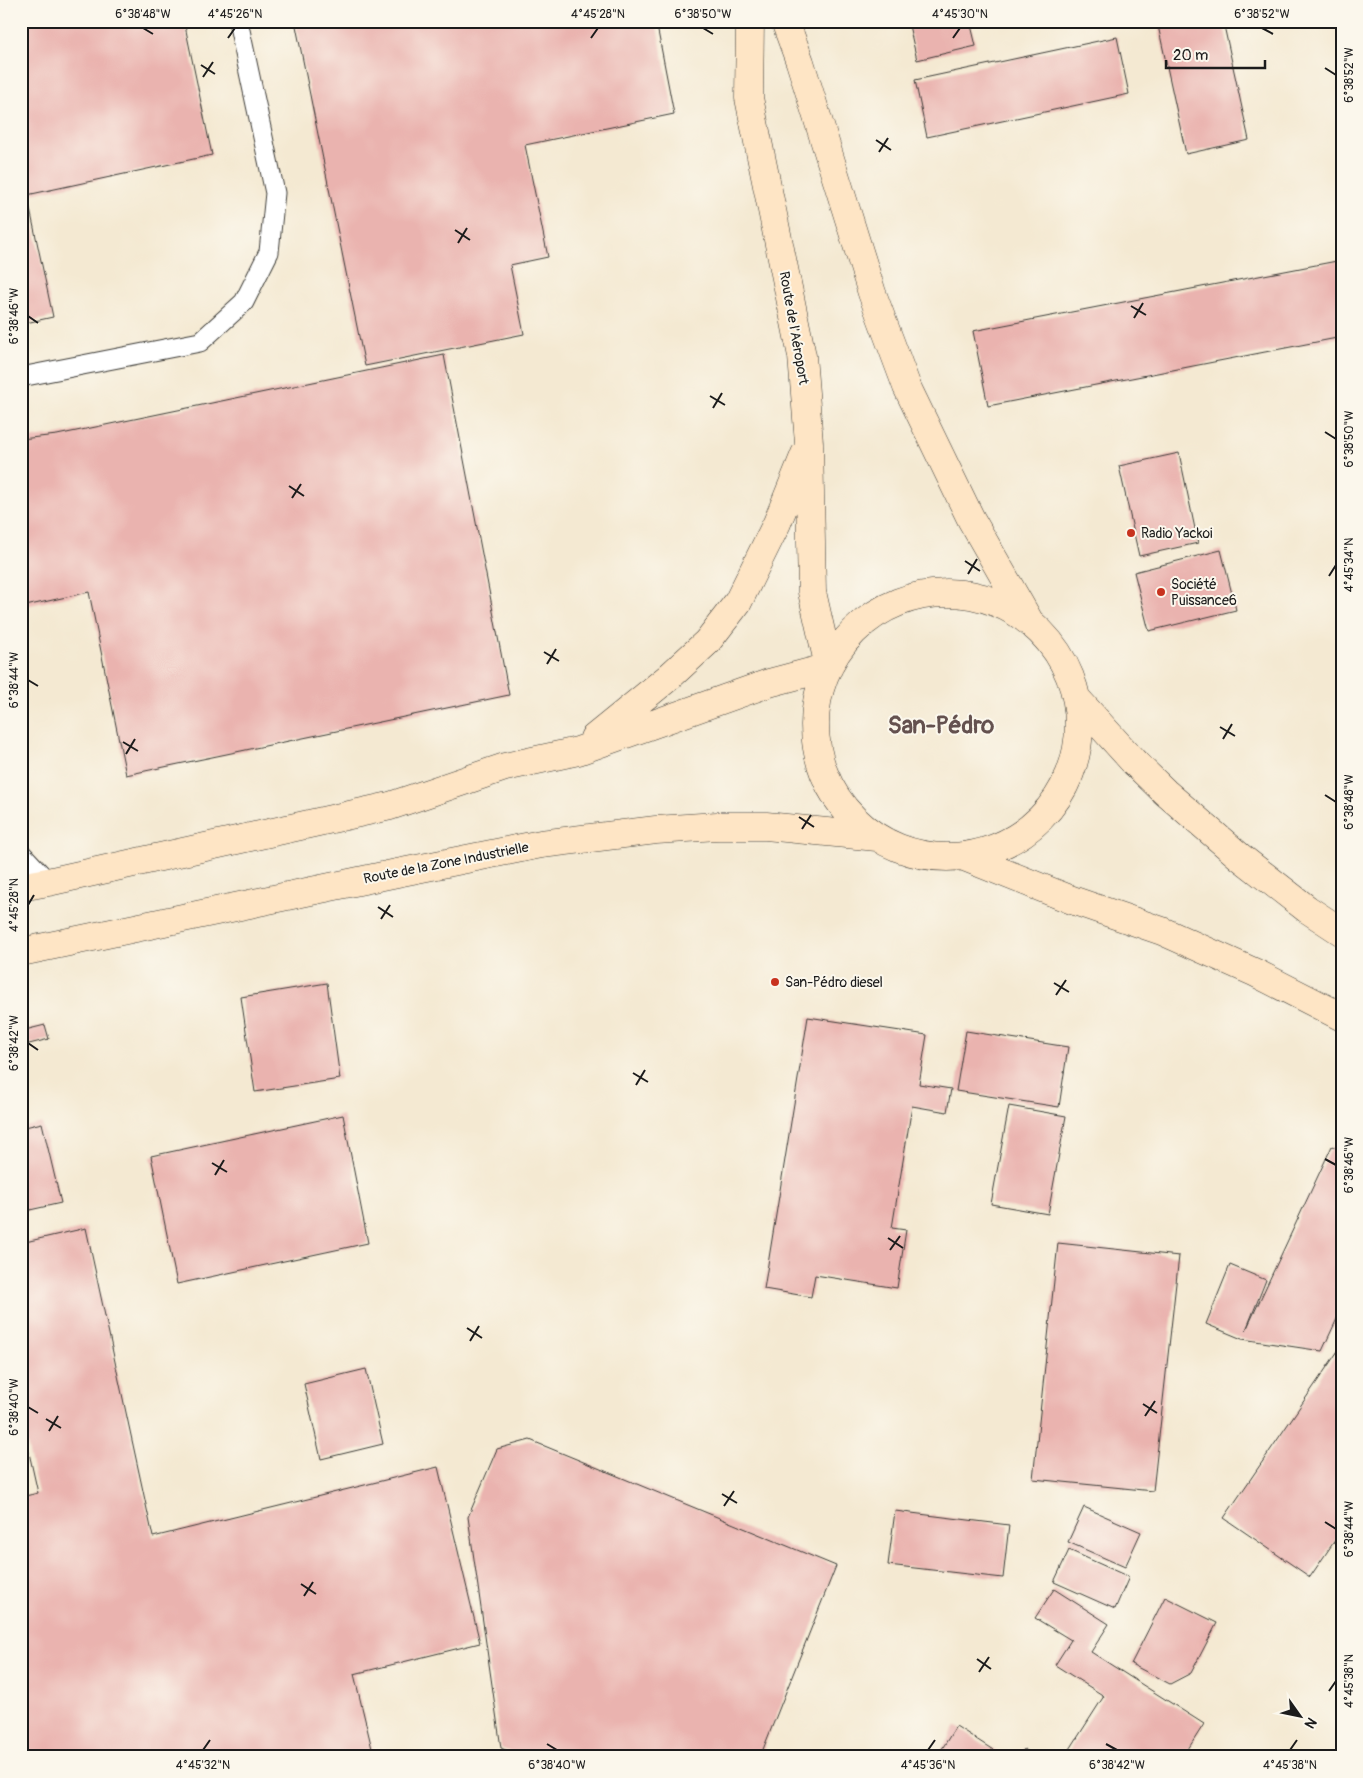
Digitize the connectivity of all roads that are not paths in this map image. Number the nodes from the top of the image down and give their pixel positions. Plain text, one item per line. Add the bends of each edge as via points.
1 (238, 21) edge
2 (750, 21) edge
3 (785, 21) edge
4 (21, 377) edge
5 (809, 443) junction
6 (1028, 620) junction
7 (829, 667) junction
8 (1077, 699) junction
9 (578, 751) junction
10 (877, 837) junction
11 (21, 853) edge
12 (962, 856) junction
13 (48, 882) junction
14 (21, 887) edge
15 (1342, 932) edge
16 (21, 952) edge
17 (1342, 1017) edge

1 - 4 lane via 275,193 269,252 244,302 200,342
2 - 5 main road, Route de l'Aéroport via 749,98 802,356
3 - 6 main road via 872,292 907,387 971,519
5 - 7 main road, Route de l'Aéroport via 812,592
5 - 9 main road via 777,523 738,602 708,642
6 - 7 main road via 1007,606 982,596 957,592 931,593 882,610 860,625
6 - 8 main road via 1060,655 1071,676
7 - 9 main road via 769,683
7 - 10 main road via 820,690 816,714 820,762 842,805
8 - 12 main road via 1080,724 1077,748 1071,771 1060,793 1028,829 1008,842
8 - 15 main road via 1165,792 1239,856
9 - 13 main road via 506,767 390,806
10 - 12 main road via 918,854
10 - 16 main road, Route de la Zone Industrielle via 766,826 717,826 541,844
11 - 13 lane
12 - 17 main road via 1072,900 1162,931 1256,973
13 - 14 main road

